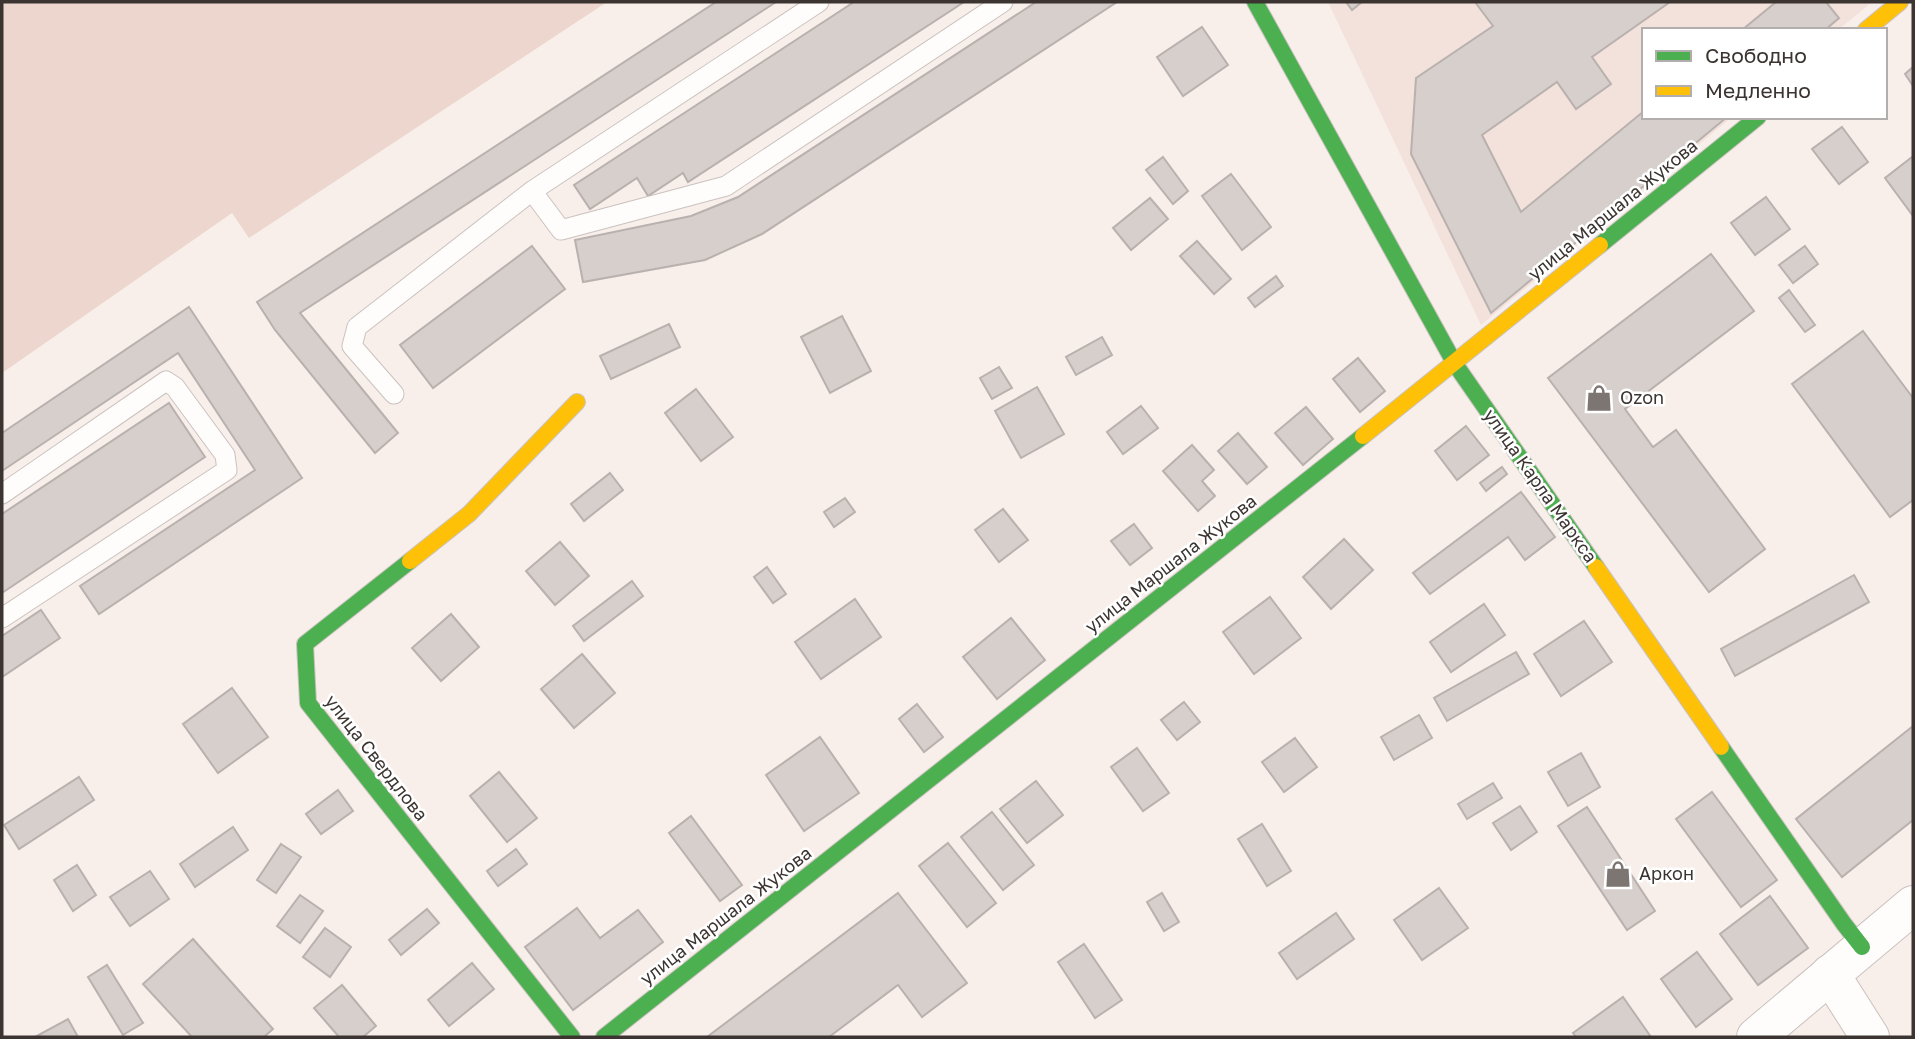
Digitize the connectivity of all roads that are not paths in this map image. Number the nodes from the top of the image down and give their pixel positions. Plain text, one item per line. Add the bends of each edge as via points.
1 (819, 2) edge
2 (1003, 2) edge
3 (1255, 2) edge
4 (1900, 2) edge
5 (1868, 28) edge
6 (1756, 119) edge
7 (532, 191) junction
8 (1455, 364) junction
9 (394, 394) dead end
10 (577, 402) dead end
11 (2, 494) edge
12 (2, 618) edge
13 (1913, 905) edge
14 (1863, 947) junction
15 (1830, 974) junction
16 (572, 1037) edge
17 (604, 1037) edge
18 (1756, 1037) edge
19 (1870, 1037) edge

1 - 7 lane
2 - 7 lane via 726,186 561,230
3 - 8 street, улица Карла Маркса
4 - 5 street
6 - 8 street, улица Маршала Жукова
7 - 9 lane via 357,327 352,346
8 - 14 street, улица Карла Маркса
8 - 17 street, улица Маршала Жукова
10 - 16 street, улица Свердлова via 468,514 305,644 308,703
11 - 12 lane via 166,382 175,387 225,455 227,470
13 - 14 street
14 - 15 street
15 - 18 street
15 - 19 street

